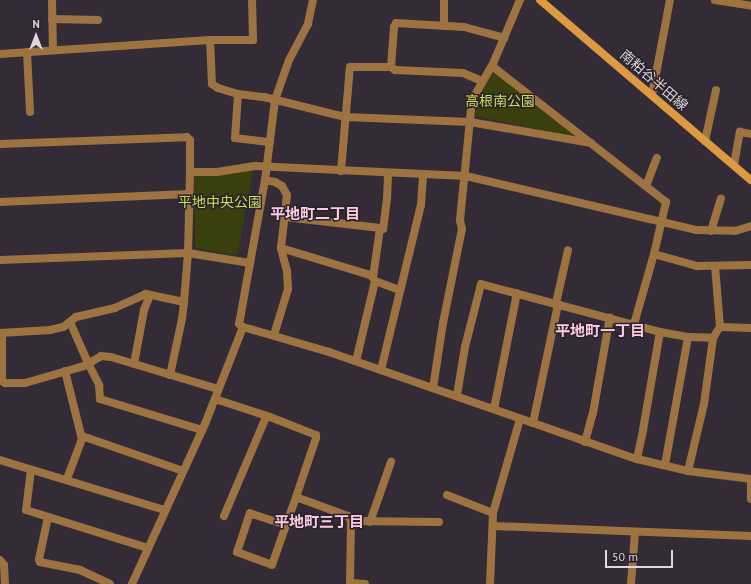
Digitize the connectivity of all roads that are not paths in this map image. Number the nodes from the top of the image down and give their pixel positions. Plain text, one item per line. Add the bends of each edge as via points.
1 (52, 0) edge
2 (252, 0) edge
3 (314, 0) edge
4 (444, 0) edge
5 (520, 0) edge
6 (540, 0) edge
7 (670, 0) edge
8 (716, 0) edge
9 (751, 6) edge
10 (52, 19) junction
11 (98, 20) dead end
12 (444, 26) junction
13 (505, 38) junction
14 (210, 40) junction
15 (53, 50) junction
16 (27, 52) junction
17 (0, 54) edge
18 (492, 66) junction
19 (391, 68) junction
20 (482, 81) junction
21 (716, 90) dead end
22 (238, 94) junction
23 (652, 95) junction
24 (275, 100) junction
25 (30, 112) dead end
26 (345, 117) junction
27 (470, 122) junction
28 (751, 134) edge
29 (705, 141) junction
30 (270, 142) junction
31 (591, 143) junction
32 (0, 144) edge
33 (657, 158) dead end
34 (734, 166) junction
35 (267, 167) junction
36 (341, 171) junction
37 (190, 172) junction
38 (388, 173) junction
39 (423, 174) junction
40 (466, 176) junction
41 (265, 180) junction
42 (751, 180) edge
43 (646, 186) junction
44 (189, 194) junction
45 (721, 199) dead end
46 (0, 202) edge
47 (286, 217) junction
48 (661, 222) junction
49 (751, 226) edge
50 (380, 228) junction
51 (711, 231) junction
52 (281, 248) junction
53 (568, 250) dead end
54 (188, 254) junction
55 (654, 254) junction
56 (0, 260) edge
57 (250, 263) junction
58 (751, 265) edge
59 (715, 266) junction
60 (374, 279) junction
61 (400, 290) junction
62 (517, 293) junction
63 (150, 295) junction
64 (184, 302) junction
65 (557, 304) junction
66 (610, 317) junction
67 (70, 322) junction
68 (634, 324) junction
69 (243, 328) junction
70 (720, 328) junction
71 (751, 328) edge
72 (660, 332) junction
73 (1, 333) edge
74 (274, 335) junction
75 (688, 337) junction
76 (713, 338) junction
77 (356, 361) junction
78 (88, 364) junction
79 (134, 364) junction
80 (381, 370) junction
81 (65, 371) junction
82 (170, 375) junction
83 (433, 388) junction
84 (218, 390) junction
85 (458, 395) junction
86 (214, 399) junction
87 (494, 409) junction
88 (266, 417) junction
89 (520, 419) junction
90 (533, 424) junction
91 (202, 430) junction
92 (82, 436) junction
93 (585, 442) junction
94 (637, 459) junction
95 (0, 460) edge
96 (390, 462) dead end
97 (665, 465) junction
98 (31, 470) junction
99 (183, 471) junction
100 (688, 471) junction
101 (67, 479) junction
102 (751, 479) edge
103 (447, 495) dead end
104 (296, 497) junction
105 (751, 498) edge
106 (165, 510) junction
107 (493, 512) junction
108 (224, 516) dead end
109 (48, 517) junction
110 (351, 521) junction
111 (370, 522) junction
112 (439, 522) dead end
113 (286, 525) junction
114 (493, 526) junction
115 (635, 532) junction
116 (751, 536) edge
117 (148, 548) junction
118 (0, 560) edge
119 (5, 584) edge
120 (110, 584) edge
121 (132, 584) edge
122 (350, 584) edge
123 (365, 584) edge
124 (490, 584) edge
125 (631, 584) edge

1 - 10 street
2 - 14 street via 253,40
3 - 24 street via 308,24 289,60
4 - 12 street
5 - 13 street
6 - 23 main road, 南粕谷半田線
7 - 23 street
8 - 9 street
10 - 11 street
10 - 15 street
12 - 13 street via 464,27
12 - 19 street via 396,23
13 - 18 street
14 - 15 street
14 - 22 street via 212,84
15 - 16 street
16 - 17 street
16 - 25 street
18 - 20 street
18 - 31 street
19 - 20 street via 463,73
19 - 26 street via 350,68
20 - 27 street via 472,100
21 - 29 street
22 - 24 street
22 - 30 street via 235,138
23 - 29 main road, 南粕谷半田線
24 - 26 street
24 - 30 street
26 - 27 street
26 - 36 street
27 - 31 street
27 - 40 street
28 - 34 street via 740,132
29 - 34 main road, 南粕谷半田線
30 - 35 street
31 - 43 street
32 - 37 street via 188,137
33 - 43 street
34 - 42 main road, 南粕谷半田線
35 - 36 street
35 - 37 street
35 - 41 street
36 - 38 street
37 - 44 street
38 - 39 street
38 - 50 street via 388,198 383,229
39 - 40 street
39 - 61 street via 421,205
40 - 48 street
40 - 83 street via 460,220 462,229
41 - 47 street via 282,186 287,199
41 - 57 street
43 - 48 street via 666,202
44 - 46 street
44 - 54 street
45 - 51 street
47 - 50 street
47 - 52 street
48 - 51 street
48 - 55 street
49 - 51 street via 735,231
50 - 60 street
52 - 60 street
52 - 74 street via 287,271 288,289
53 - 65 street
54 - 56 street
54 - 57 street
54 - 64 street
55 - 59 street via 697,266
55 - 68 street
57 - 69 street via 239,324
58 - 59 street
59 - 70 street
60 - 61 street
60 - 77 street
61 - 80 street
62 - 65 street
62 - 85 street via 481,284 465,347
62 - 87 street
63 - 64 street
63 - 67 street via 146,294 115,308 76,317
63 - 79 street via 144,310
64 - 82 street
65 - 66 street
65 - 90 street
66 - 68 street
66 - 93 street
67 - 73 street via 63,328
67 - 78 street
68 - 72 street
69 - 74 street
69 - 84 street
70 - 71 street
70 - 76 street
72 - 75 street
72 - 94 street
73 - 81 street via 2,381 5,383 24,383
74 - 77 street
75 - 76 street
75 - 97 street
76 - 100 street via 704,404
77 - 80 street
78 - 79 street via 102,356
78 - 81 street
78 - 91 street via 99,385 100,399
79 - 82 street
80 - 83 street
81 - 92 street
82 - 84 street
83 - 85 street
84 - 86 street
85 - 87 street
86 - 88 street
86 - 91 street
87 - 89 street
88 - 104 street via 316,435
88 - 108 street
89 - 90 street
89 - 107 street
90 - 93 street
91 - 99 street
92 - 99 street
92 - 101 street via 82,443
93 - 94 street
94 - 97 street
95 - 98 street
96 - 111 street
97 - 100 street
98 - 101 street
98 - 109 street via 26,510
99 - 106 street
100 - 102 street
101 - 106 street
102 - 105 street
103 - 107 street
104 - 110 street via 348,516
104 - 113 street
106 - 117 street
107 - 114 street
109 - 117 street
109 - 120 street via 40,562 80,570
110 - 111 street
110 - 122 street
111 - 112 street
113 - 113 street via 272,565 237,552 250,513
114 - 115 street
114 - 124 street
115 - 116 street
115 - 125 street
117 - 121 street
118 - 119 street via 4,565
122 - 123 street

